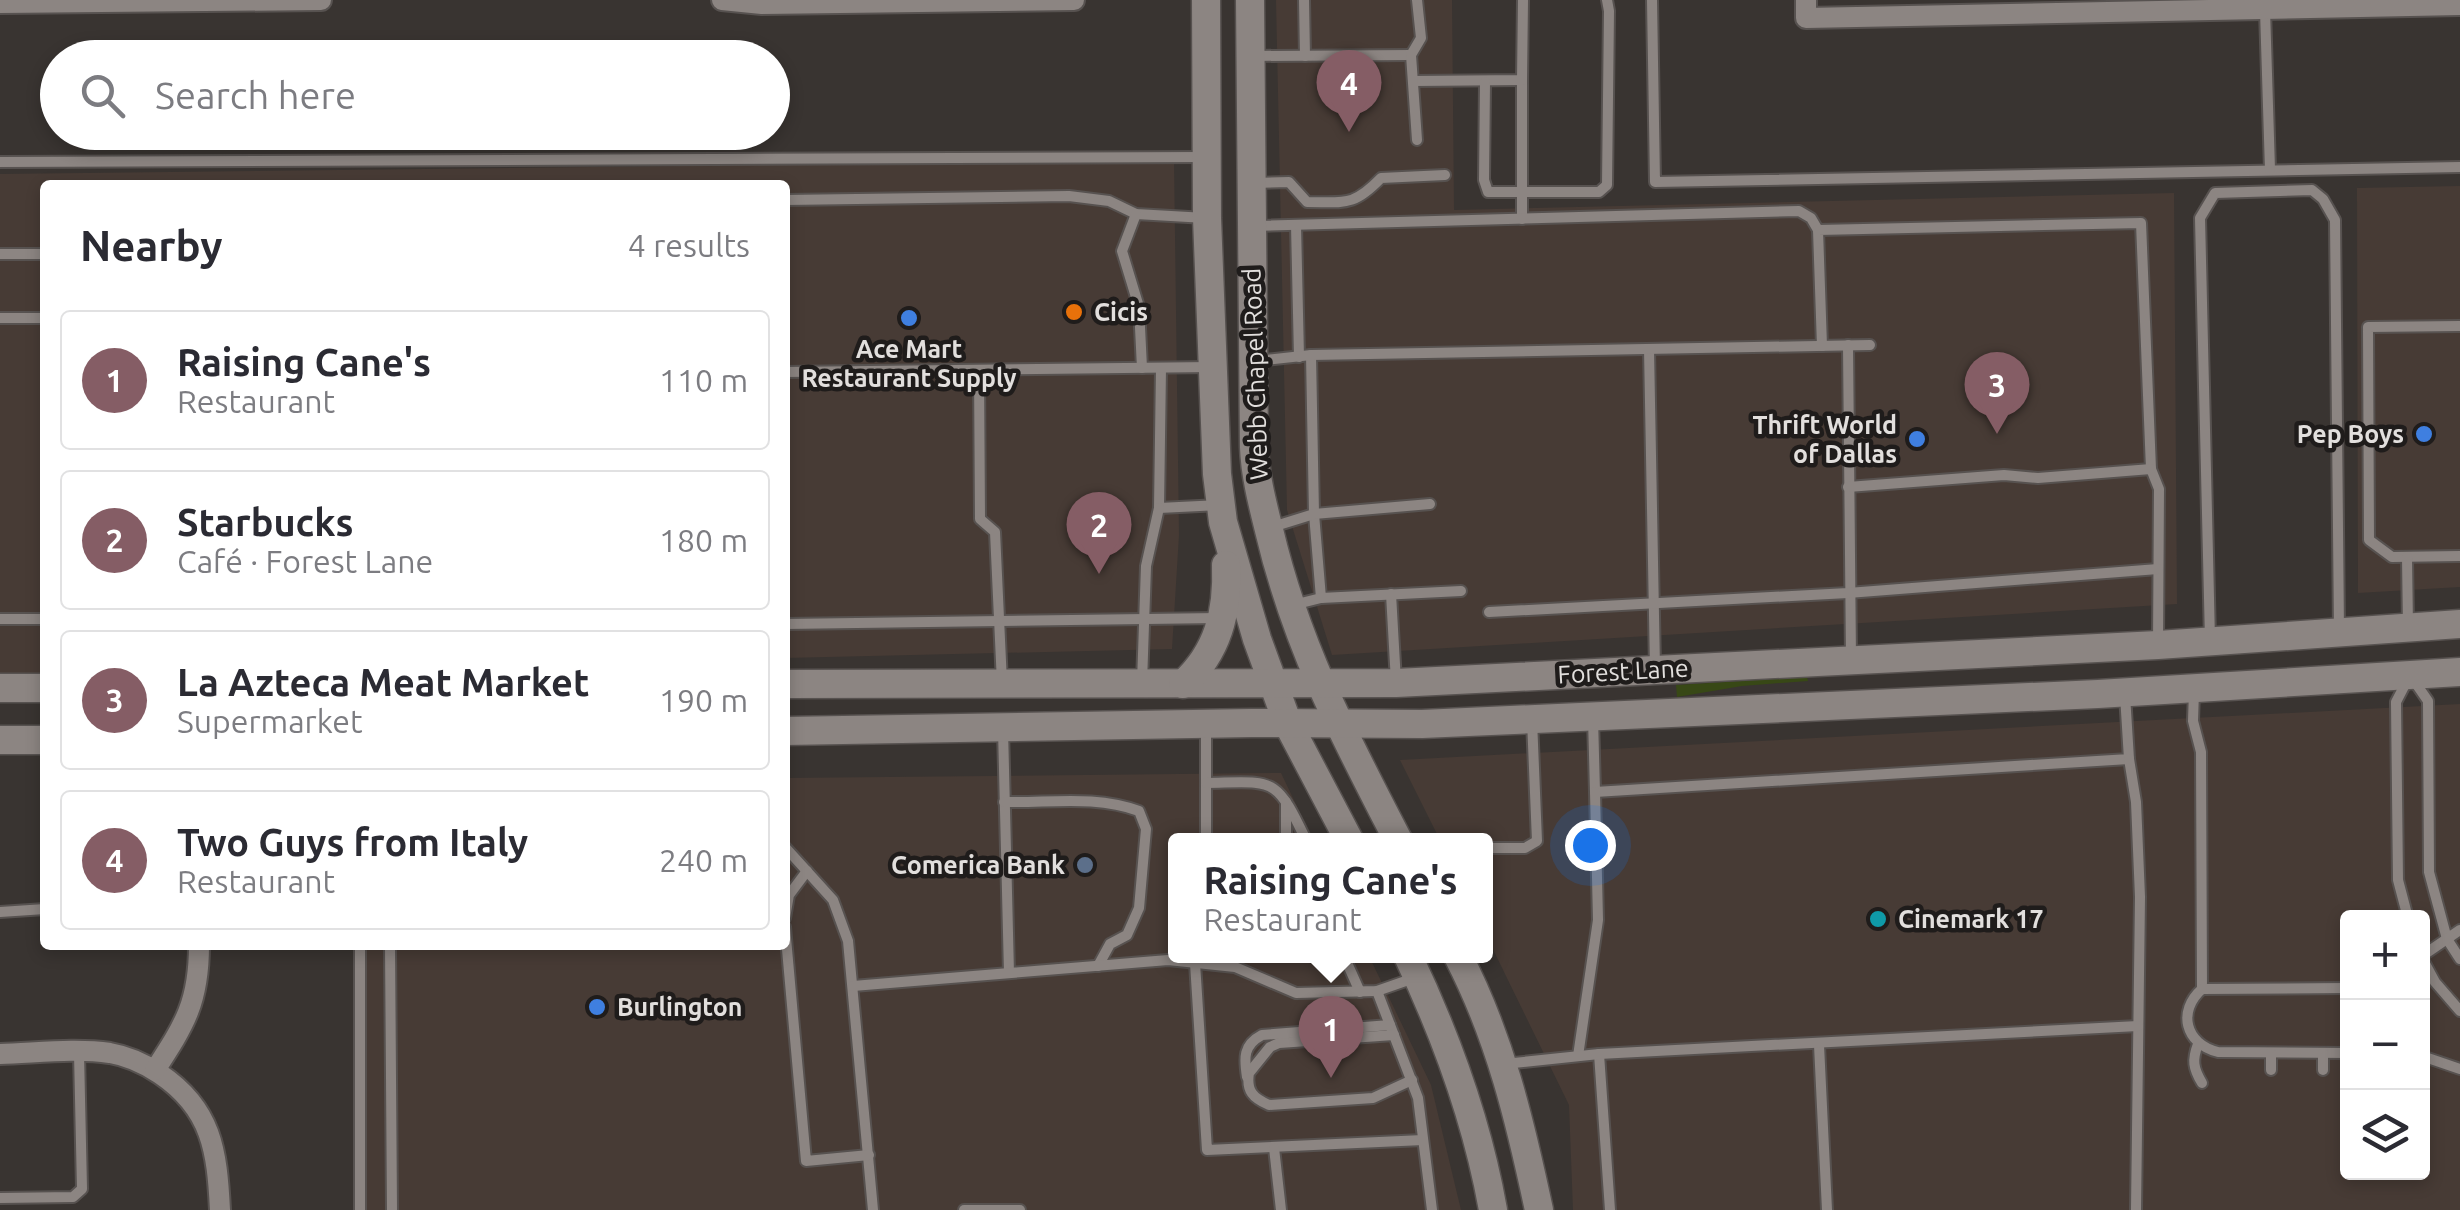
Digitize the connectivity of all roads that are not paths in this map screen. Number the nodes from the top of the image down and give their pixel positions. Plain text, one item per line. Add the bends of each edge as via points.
1 (321, 0) edge
2 (722, 0) edge
3 (1074, 0) edge
4 (1206, 0) edge
5 (1250, 0) edge
6 (1304, 0) edge
7 (1417, 0) edge
8 (1523, 0) edge
9 (1607, 0) edge
10 (1652, 0) edge
11 (1806, 0) edge
12 (0, 3) edge
13 (2460, 5) edge
14 (2264, 9) junction
15 (1411, 54) junction
16 (1250, 56) junction
17 (1304, 56) junction
18 (1522, 80) junction
19 (1414, 81) junction
20 (1485, 82) junction
21 (1417, 140) dead end
22 (1206, 157) junction
23 (0, 162) edge
24 (2460, 166) edge
25 (2270, 170) junction
26 (1445, 175) dead end
27 (1251, 183) junction
28 (1521, 192) junction
29 (790, 200) edge
30 (1136, 214) junction
31 (1208, 218) junction
32 (1522, 219) junction
33 (1251, 226) junction
34 (1296, 226) junction
35 (1818, 230) junction
36 (0, 254) edge
37 (40, 254) edge
38 (0, 318) edge
39 (40, 318) edge
40 (2460, 326) edge
41 (1848, 345) junction
42 (1870, 345) dead end
43 (1822, 346) junction
44 (1649, 349) junction
45 (1305, 356) junction
46 (1252, 362) junction
47 (1213, 367) junction
48 (1142, 368) junction
49 (1161, 368) junction
50 (978, 370) junction
51 (790, 372) edge
52 (2152, 469) junction
53 (1848, 487) junction
54 (1430, 504) dead end
55 (1221, 505) junction
56 (1159, 508) junction
57 (1314, 514) junction
58 (1268, 529) junction
59 (1226, 534) junction
60 (2460, 556) edge
61 (2406, 557) junction
62 (2158, 569) junction
63 (1460, 591) dead end
64 (1848, 592) junction
65 (1391, 594) junction
66 (1321, 598) junction
67 (1654, 603) junction
68 (1289, 606) junction
69 (1490, 612) dead end
70 (1223, 618) junction
71 (0, 619) edge
72 (40, 619) edge
73 (1144, 620) junction
74 (999, 622) junction
75 (790, 624) edge
76 (2460, 624) edge
77 (2408, 628) junction
78 (2339, 632) junction
79 (2210, 642) junction
80 (2158, 645) junction
81 (2098, 648) junction
82 (1852, 659) junction
83 (1656, 669) junction
84 (2460, 672) edge
85 (2410, 676) junction
86 (1396, 683) junction
87 (790, 684) edge
88 (1002, 684) junction
89 (1142, 684) junction
90 (1183, 684) junction
91 (1274, 684) junction
92 (1319, 684) junction
93 (0, 688) edge
94 (40, 688) edge
95 (2194, 689) junction
96 (2112, 694) junction
97 (1854, 706) junction
98 (1593, 717) junction
99 (1532, 719) junction
100 (1206, 724) junction
101 (1288, 724) junction
102 (1338, 725) junction
103 (1002, 727) junction
104 (790, 731) edge
105 (0, 740) edge
106 (40, 740) edge
107 (2129, 759) junction
108 (1206, 783) junction
109 (1595, 792) junction
110 (1286, 799) junction
111 (1004, 802) junction
112 (1206, 833) edge
113 (1286, 833) edge
114 (1303, 833) edge
115 (1345, 833) edge
116 (1394, 833) edge
117 (1493, 848) edge
118 (790, 853) edge
119 (806, 871) junction
120 (790, 894) edge
121 (40, 909) edge
122 (2406, 910) edge
123 (0, 912) edge
124 (2460, 930) edge
125 (2447, 939) junction
126 (199, 950) edge
127 (360, 950) edge
128 (390, 950) edge
129 (787, 950) edge
130 (2430, 951) edge
131 (1168, 960) edge
132 (2460, 960) edge
133 (1203, 963) edge
134 (1214, 963) edge
135 (1347, 963) edge
136 (1461, 963) edge
137 (1098, 966) junction
138 (1413, 966) edge
139 (2430, 971) edge
140 (1009, 973) junction
141 (853, 986) junction
142 (2340, 988) edge
143 (2202, 989) junction
144 (1377, 991) junction
145 (1360, 992) junction
146 (2460, 1011) edge
147 (2138, 1026) junction
148 (1392, 1030) junction
149 (1819, 1044) junction
150 (2198, 1044) junction
151 (78, 1052) junction
152 (2271, 1052) junction
153 (2323, 1053) junction
154 (2340, 1053) edge
155 (0, 1054) edge
156 (1600, 1054) junction
157 (1578, 1056) junction
158 (2430, 1059) edge
159 (1504, 1064) junction
160 (2460, 1069) edge
161 (155, 1070) junction
162 (2272, 1070) dead end
163 (2324, 1070) dead end
164 (1412, 1080) junction
165 (1248, 1082) junction
166 (2202, 1083) dead end
167 (1424, 1140) junction
168 (1274, 1148) junction
169 (868, 1155) junction
170 (0, 1198) edge
171 (220, 1210) edge
172 (360, 1210) edge
173 (392, 1210) edge
174 (873, 1210) edge
175 (964, 1210) edge
176 (1020, 1210) edge
177 (1281, 1210) edge
178 (1432, 1210) edge
179 (1493, 1210) edge
180 (1539, 1210) edge
181 (1610, 1210) edge
182 (1827, 1210) edge
183 (2136, 1210) edge

1 - 12 street
2 - 3 street
4 - 22 main road, Webb Chapel Road
5 - 16 main road, Webb Chapel Road
6 - 17 lane
7 - 15 lane via 1421,38
8 - 18 lane
9 - 28 lane via 1607,185 1599,192
10 - 25 lane via 1655,182
11 - 14 street via 1806,18
13 - 14 street
14 - 25 lane
15 - 17 lane
15 - 19 lane
16 - 17 lane
16 - 27 main road, Webb Chapel Road
18 - 20 lane
18 - 28 lane
19 - 20 lane
19 - 21 lane
20 - 28 lane via 1484,180 1488,192
22 - 23 lane
22 - 31 main road, Webb Chapel Road
24 - 25 lane
26 - 27 lane via 1380,178 1353,201 1307,202 1289,182
27 - 33 main road, Webb Chapel Road
28 - 32 lane
29 - 30 lane via 1069,196 1109,201
30 - 31 lane
30 - 48 lane via 1122,251 1139,307
31 - 47 main road, Webb Chapel Road
32 - 34 lane
32 - 35 lane via 1799,211
33 - 34 lane
33 - 46 main road, Webb Chapel Road
34 - 45 lane
35 - 43 lane
35 - 52 lane via 2141,224
36 - 37 lane
38 - 39 lane
40 - 61 lane via 2368,326 2369,540 2392,557
41 - 42 lane
41 - 43 lane
41 - 53 lane
43 - 44 lane
44 - 45 lane
44 - 67 lane
45 - 46 lane
45 - 57 lane
46 - 47 main road
46 - 58 main road, Webb Chapel Road via 1254,461
47 - 49 lane
47 - 55 main road, Webb Chapel Road
48 - 49 lane
48 - 50 lane
49 - 56 lane
50 - 51 lane
50 - 74 lane via 980,518 995,532
52 - 53 lane
52 - 62 lane via 2159,489
53 - 64 lane
54 - 57 lane
55 - 56 lane
55 - 59 main road, Webb Chapel Road
56 - 73 lane via 1146,566
57 - 58 lane
57 - 66 lane
58 - 68 main road, Webb Chapel Road
59 - 70 main road
59 - 91 main road, Webb Chapel Road
60 - 61 lane
61 - 77 lane
62 - 64 lane
62 - 80 lane
63 - 65 lane
64 - 67 lane
64 - 82 lane
65 - 66 lane
65 - 86 lane
66 - 68 lane
67 - 69 lane
67 - 83 lane
68 - 92 main road, Webb Chapel Road
70 - 73 lane
70 - 90 main road via 1214,648
71 - 72 lane
73 - 74 lane
73 - 89 lane
74 - 75 lane
74 - 88 lane
76 - 77 main road, Forest Lane
77 - 78 main road, Forest Lane
77 - 85 main road
78 - 79 main road, Forest Lane
78 - 79 lane via 2335,220 2312,190 2216,193 2200,218
79 - 80 main road, Forest Lane
80 - 81 main road, Forest Lane
81 - 82 main road, Forest Lane
81 - 96 main road
82 - 83 main road, Forest Lane
82 - 97 main road
83 - 86 main road, Forest Lane
84 - 85 main road, Forest Lane
85 - 95 main road, Forest Lane
85 - 122 lane via 2396,702 2398,880
85 - 125 lane via 2428,701 2429,872
86 - 92 main road, Forest Lane
87 - 88 main road, Forest Lane
88 - 89 main road, Forest Lane
88 - 103 main road
89 - 90 main road, Forest Lane
90 - 91 main road, Forest Lane
91 - 92 main road, Forest Lane
91 - 101 main road, Webb Chapel Road
92 - 102 main road, Webb Chapel Road
93 - 94 main road
95 - 96 main road, Forest Lane
95 - 143 lane via 2193,721 2202,752
96 - 97 main road, Forest Lane
96 - 107 lane
97 - 98 main road, Forest Lane
98 - 99 main road, Forest Lane
98 - 109 lane
99 - 102 main road, Forest Lane
99 - 117 lane via 1538,838 1525,848
100 - 101 main road, Forest Lane
100 - 103 main road, Forest Lane
100 - 108 lane
101 - 102 main road, Forest Lane
101 - 115 main road, Webb Chapel Road
102 - 116 main road, Webb Chapel Road
103 - 104 main road, Forest Lane
103 - 111 lane
105 - 106 main road
107 - 109 lane
107 - 147 lane via 2140,883
108 - 110 lane via 1266,782
108 - 112 lane
109 - 157 lane via 1598,920
110 - 113 lane
110 - 114 lane
111 - 137 lane via 1089,799 1139,810 1146,829 1139,908 1127,935 1110,944
111 - 140 lane
118 - 119 lane
119 - 120 lane
119 - 141 lane via 833,900
121 - 123 lane
124 - 125 lane
125 - 130 lane
125 - 132 lane
126 - 161 street via 185,1025
127 - 172 lane
128 - 173 lane
129 - 169 lane via 806,1162
131 - 137 lane
133 - 168 lane via 1206,1150
134 - 145 lane via 1296,994
135 - 145 lane
136 - 159 main road
137 - 140 lane
138 - 144 lane
138 - 179 main road via 1460,1075
139 - 146 lane
140 - 141 lane
141 - 169 lane
142 - 143 lane
143 - 150 lane via 2186,1016
144 - 145 lane
144 - 148 lane
147 - 149 lane
147 - 183 lane
148 - 164 lane
148 - 165 lane via 1278,1043 1259,1059
148 - 165 lane via 1262,1035 1246,1051
149 - 156 lane
149 - 182 lane
150 - 152 lane via 2218,1052
150 - 166 lane via 2192,1058
151 - 155 street
151 - 161 street via 125,1056
151 - 170 lane via 82,1189 74,1197
152 - 153 lane
152 - 162 lane
153 - 154 lane
153 - 163 lane
156 - 157 lane
156 - 181 lane
157 - 159 lane
158 - 160 lane
159 - 180 main road
161 - 171 street via 204,1118
164 - 165 lane via 1373,1098 1268,1104 1256,1100
164 - 167 lane
167 - 168 lane
167 - 178 lane
168 - 177 lane
169 - 174 lane
175 - 176 lane

